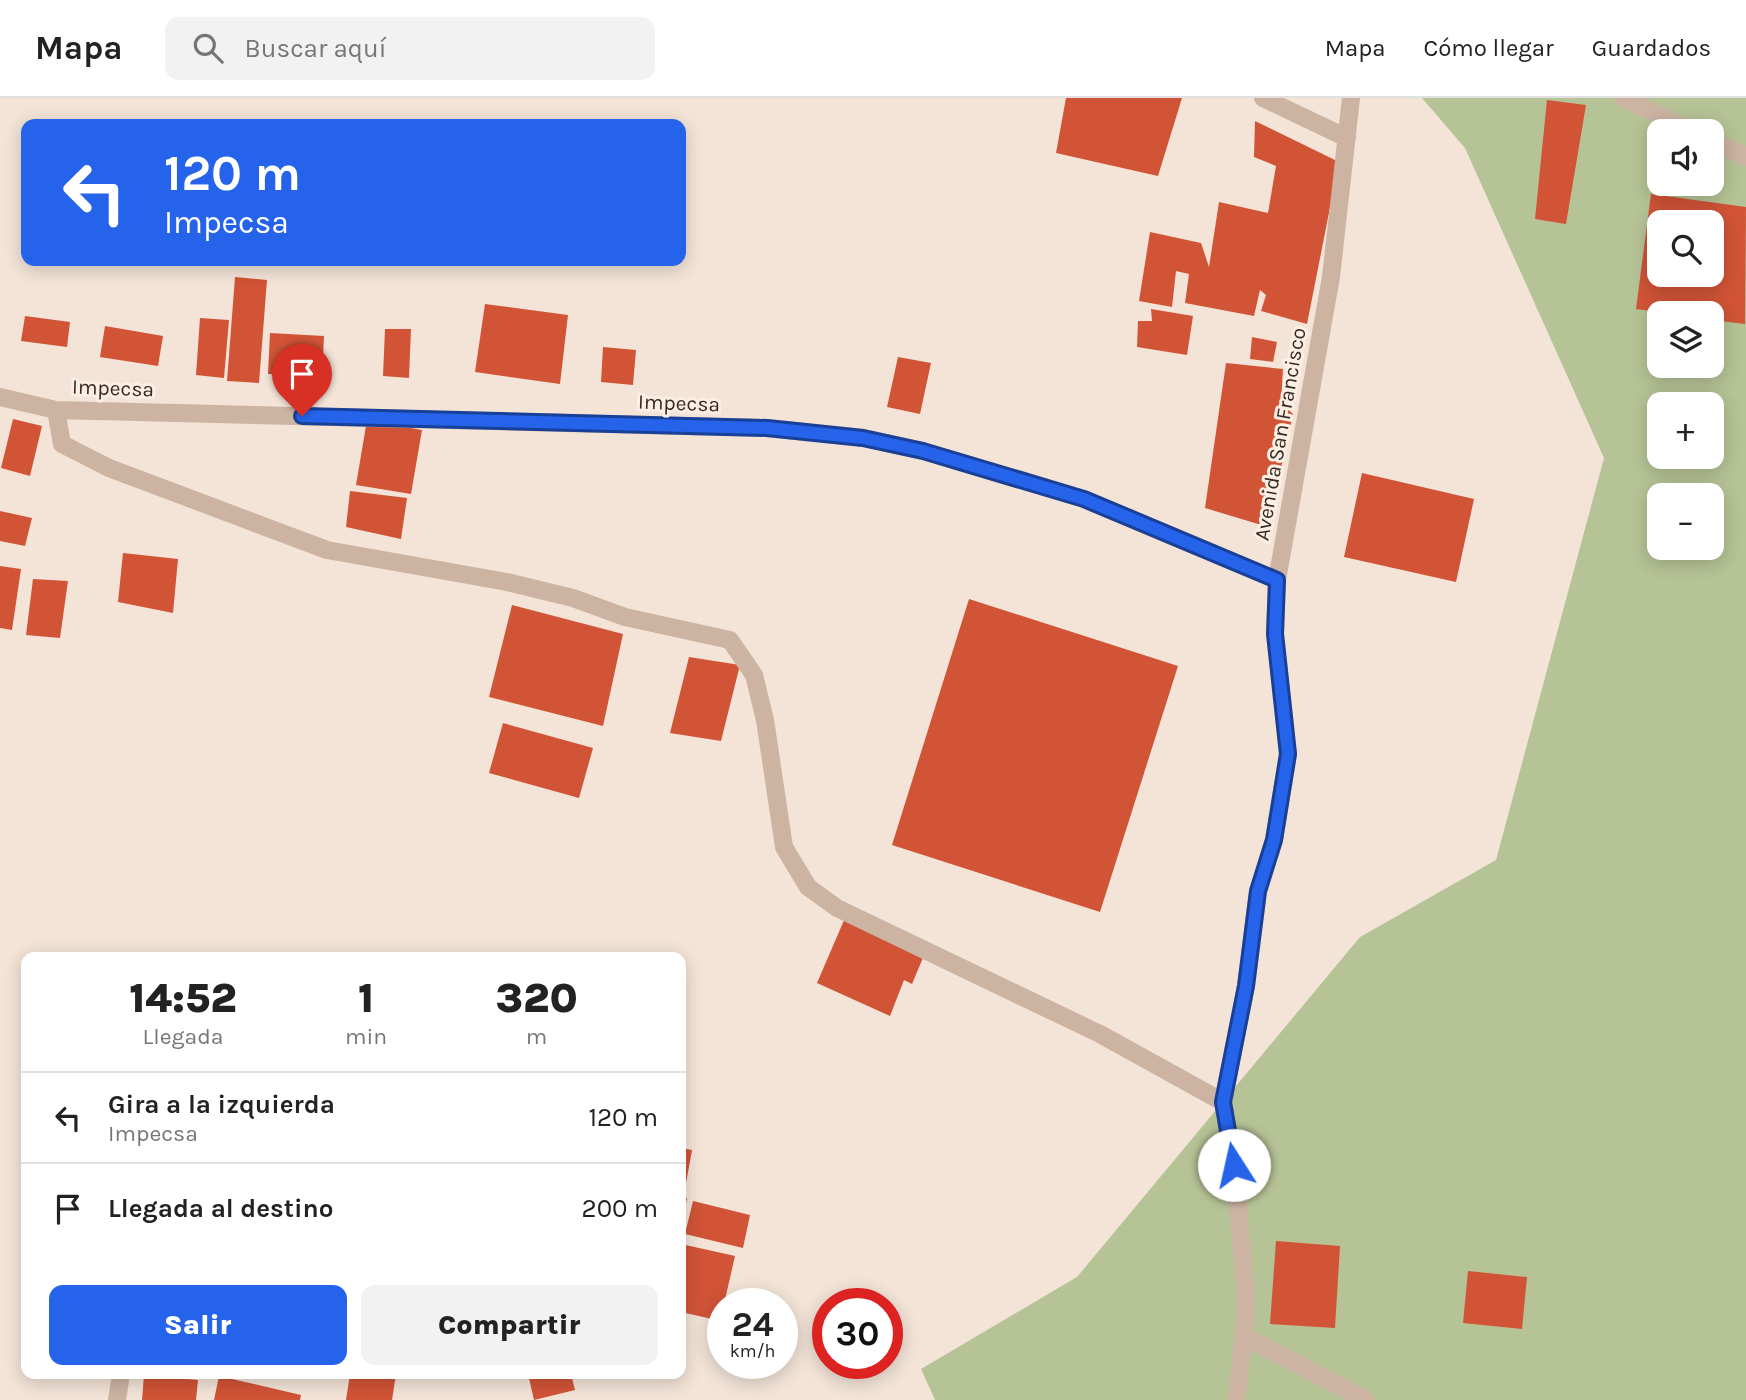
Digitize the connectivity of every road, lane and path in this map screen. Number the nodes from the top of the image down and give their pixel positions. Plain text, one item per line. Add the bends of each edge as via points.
1 (1263, 98) edge
2 (1351, 98) edge
3 (1623, 98) edge
4 (1667, 119) edge
5 (1346, 138) junction
6 (1724, 147) edge
7 (1746, 158) edge
8 (0, 397) edge
9 (56, 410) junction
10 (1277, 580) junction
11 (1223, 1102) junction
12 (1244, 1336) junction
13 (120, 1379) edge
14 (117, 1400) edge
15 (1236, 1400) edge
16 (1366, 1400) edge

1 - 5 street
2 - 5 street, Avenida San Francisco
3 - 4 street
5 - 10 street, Avenida San Francisco via 1331,278
6 - 7 street
8 - 9 street, Impecsa
9 - 10 street, Impecsa via 753,428 863,438 1084,499
9 - 11 street, Impecsa via 62,444 109,468 327,550 508,582 625,617 730,640 754,675 784,847 808,887 837,908 1100,1034
10 - 11 street, Avenida San Francisco via 1275,634 1288,754 1274,840 1258,891 1246,986
11 - 12 street, Avenida San Francisco via 1246,1294
12 - 15 street, Avenida San Francisco
12 - 16 street
13 - 14 street

